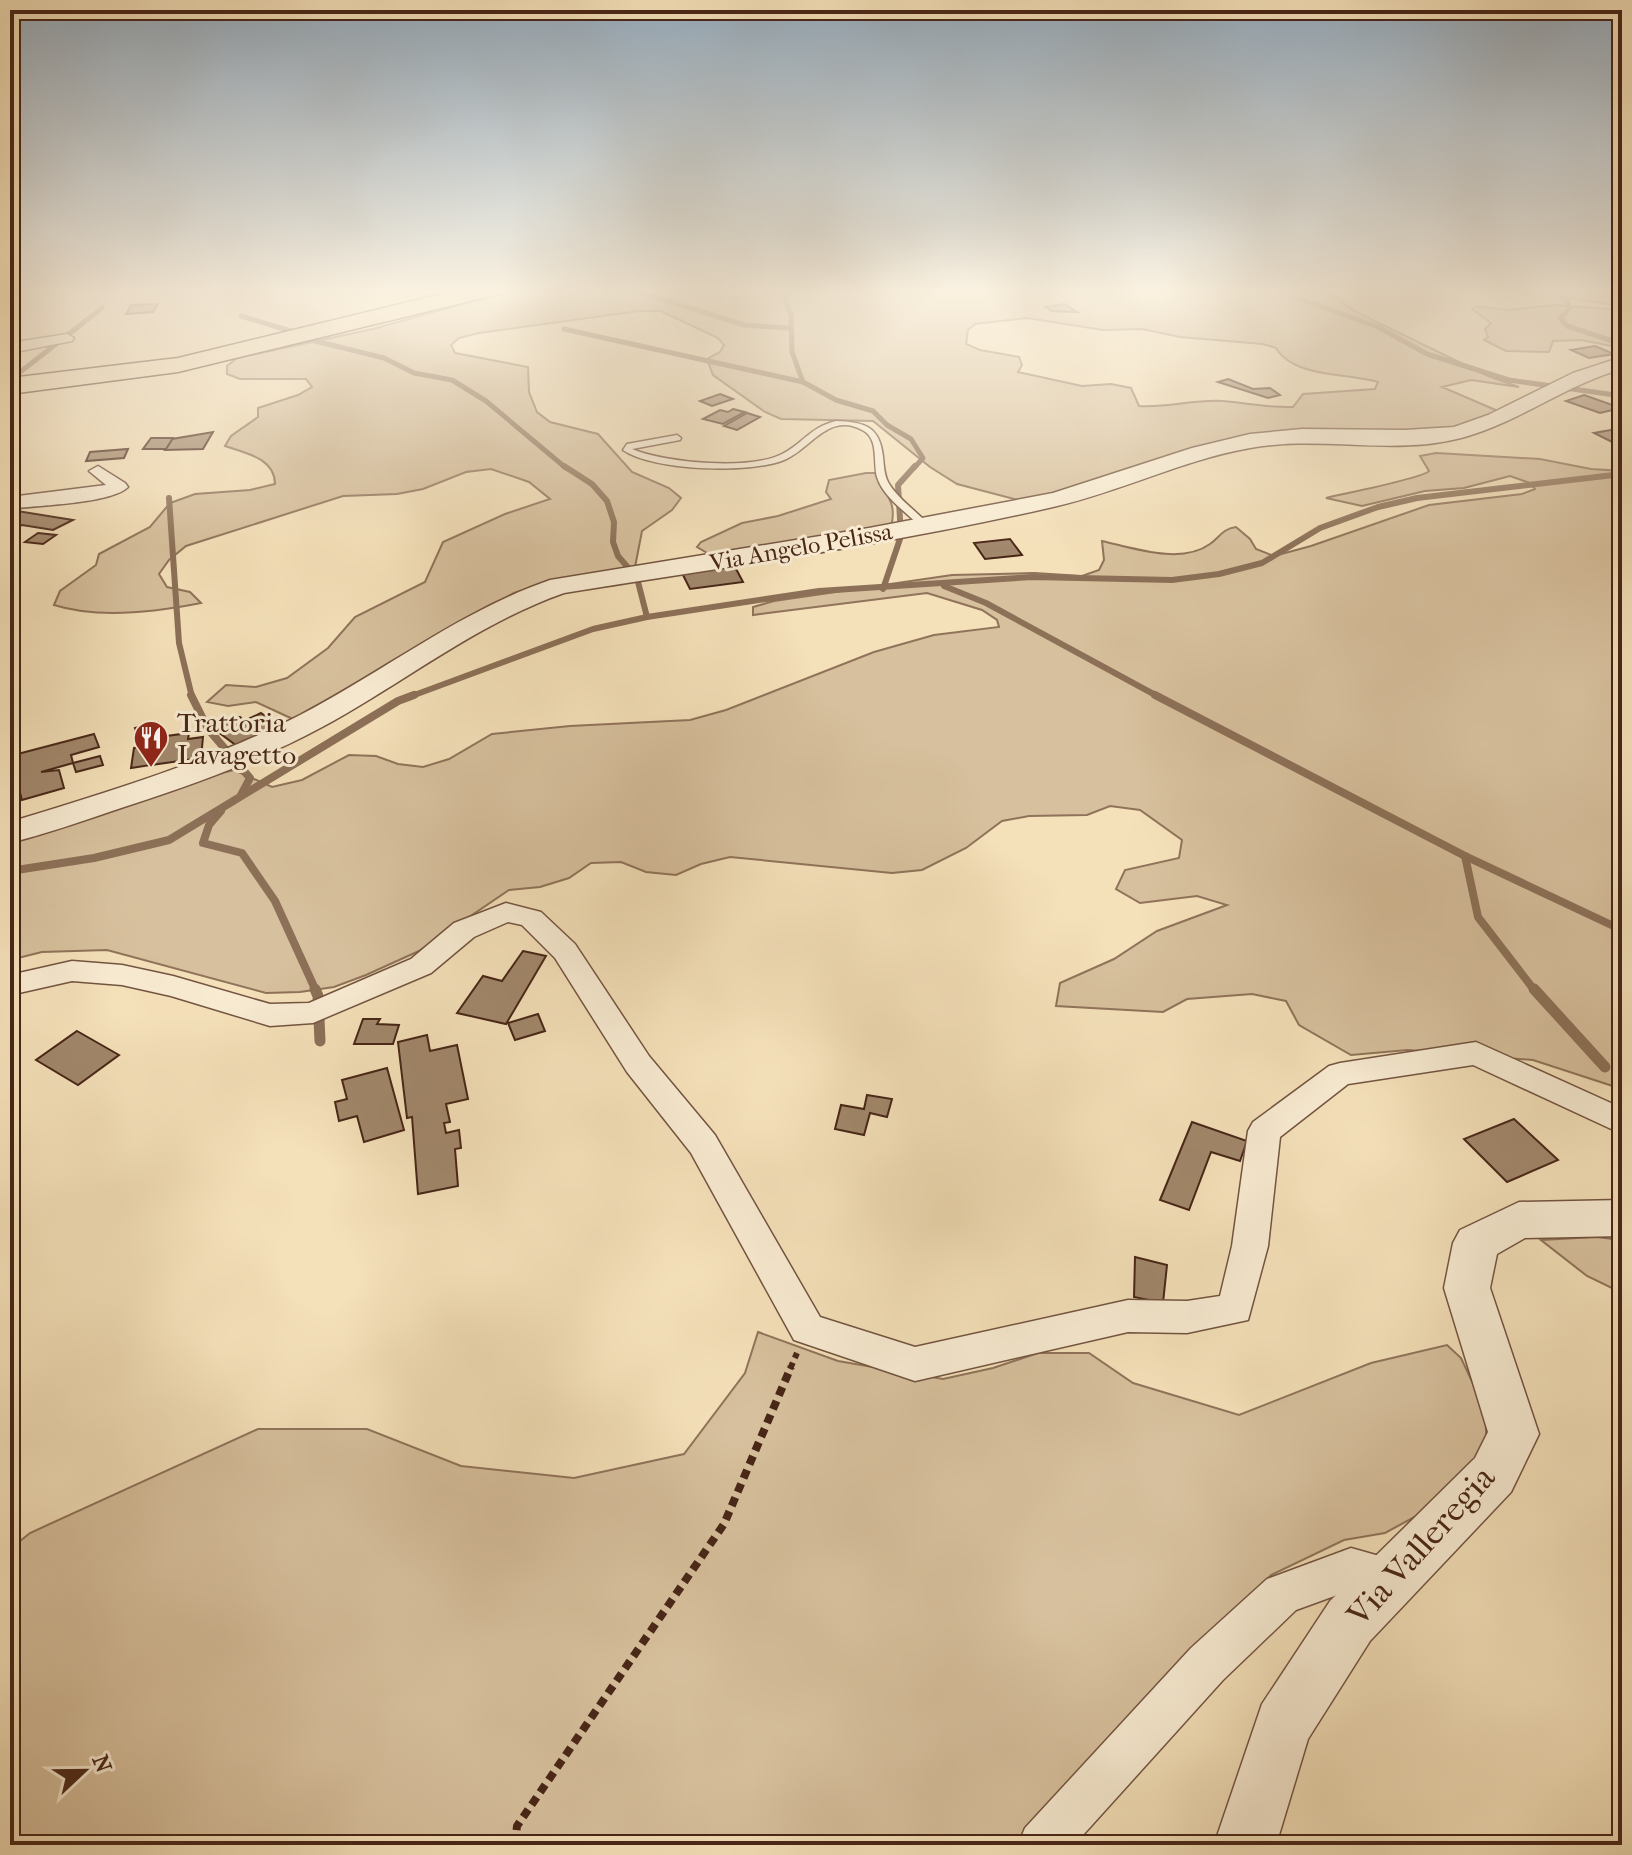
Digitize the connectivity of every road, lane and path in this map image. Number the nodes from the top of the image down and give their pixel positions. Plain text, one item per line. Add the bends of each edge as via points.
1 (93, 376) edge
2 (1586, 376) edge
3 (10, 386) edge
4 (677, 438) dead end
5 (98, 471) dead end
6 (10, 503) edge
7 (924, 525) junction
8 (10, 833) edge
9 (10, 985) edge
10 (1622, 1122) edge
11 (1622, 1218) edge
12 (807, 1329) junction
13 (1389, 1578) junction
14 (515, 1845) edge
15 (1042, 1845) edge
16 (1245, 1845) edge

1 - 3 highway
2 - 7 street, Via Angelo Pelissa via 1468,430 1252,440 1187,455 1069,496
4 - 7 lane via 627,450 695,463 758,462 787,455 821,428 841,424 868,430 885,485
5 - 6 street via 119,487
7 - 8 street, Via Angelo Pelissa via 534,593 245,754
9 - 12 street via 72,971 122,975 270,1015 313,1013 421,966 464,930 506,912 531,918 565,951 638,1064 703,1144
10 - 12 street via 1476,1053 1340,1074 1264,1131 1250,1246 1235,1309 1187,1317 1128,1316 915,1364
11 - 13 street, Via Valleregia via 1519,1220 1476,1243 1467,1288 1514,1434 1493,1475
12 - 14 path via 724,1524 517,1826
13 - 15 street via 1351,1569 1282,1594 1207,1664
13 - 16 street, Via Valleregia via 1350,1621 1283,1725

